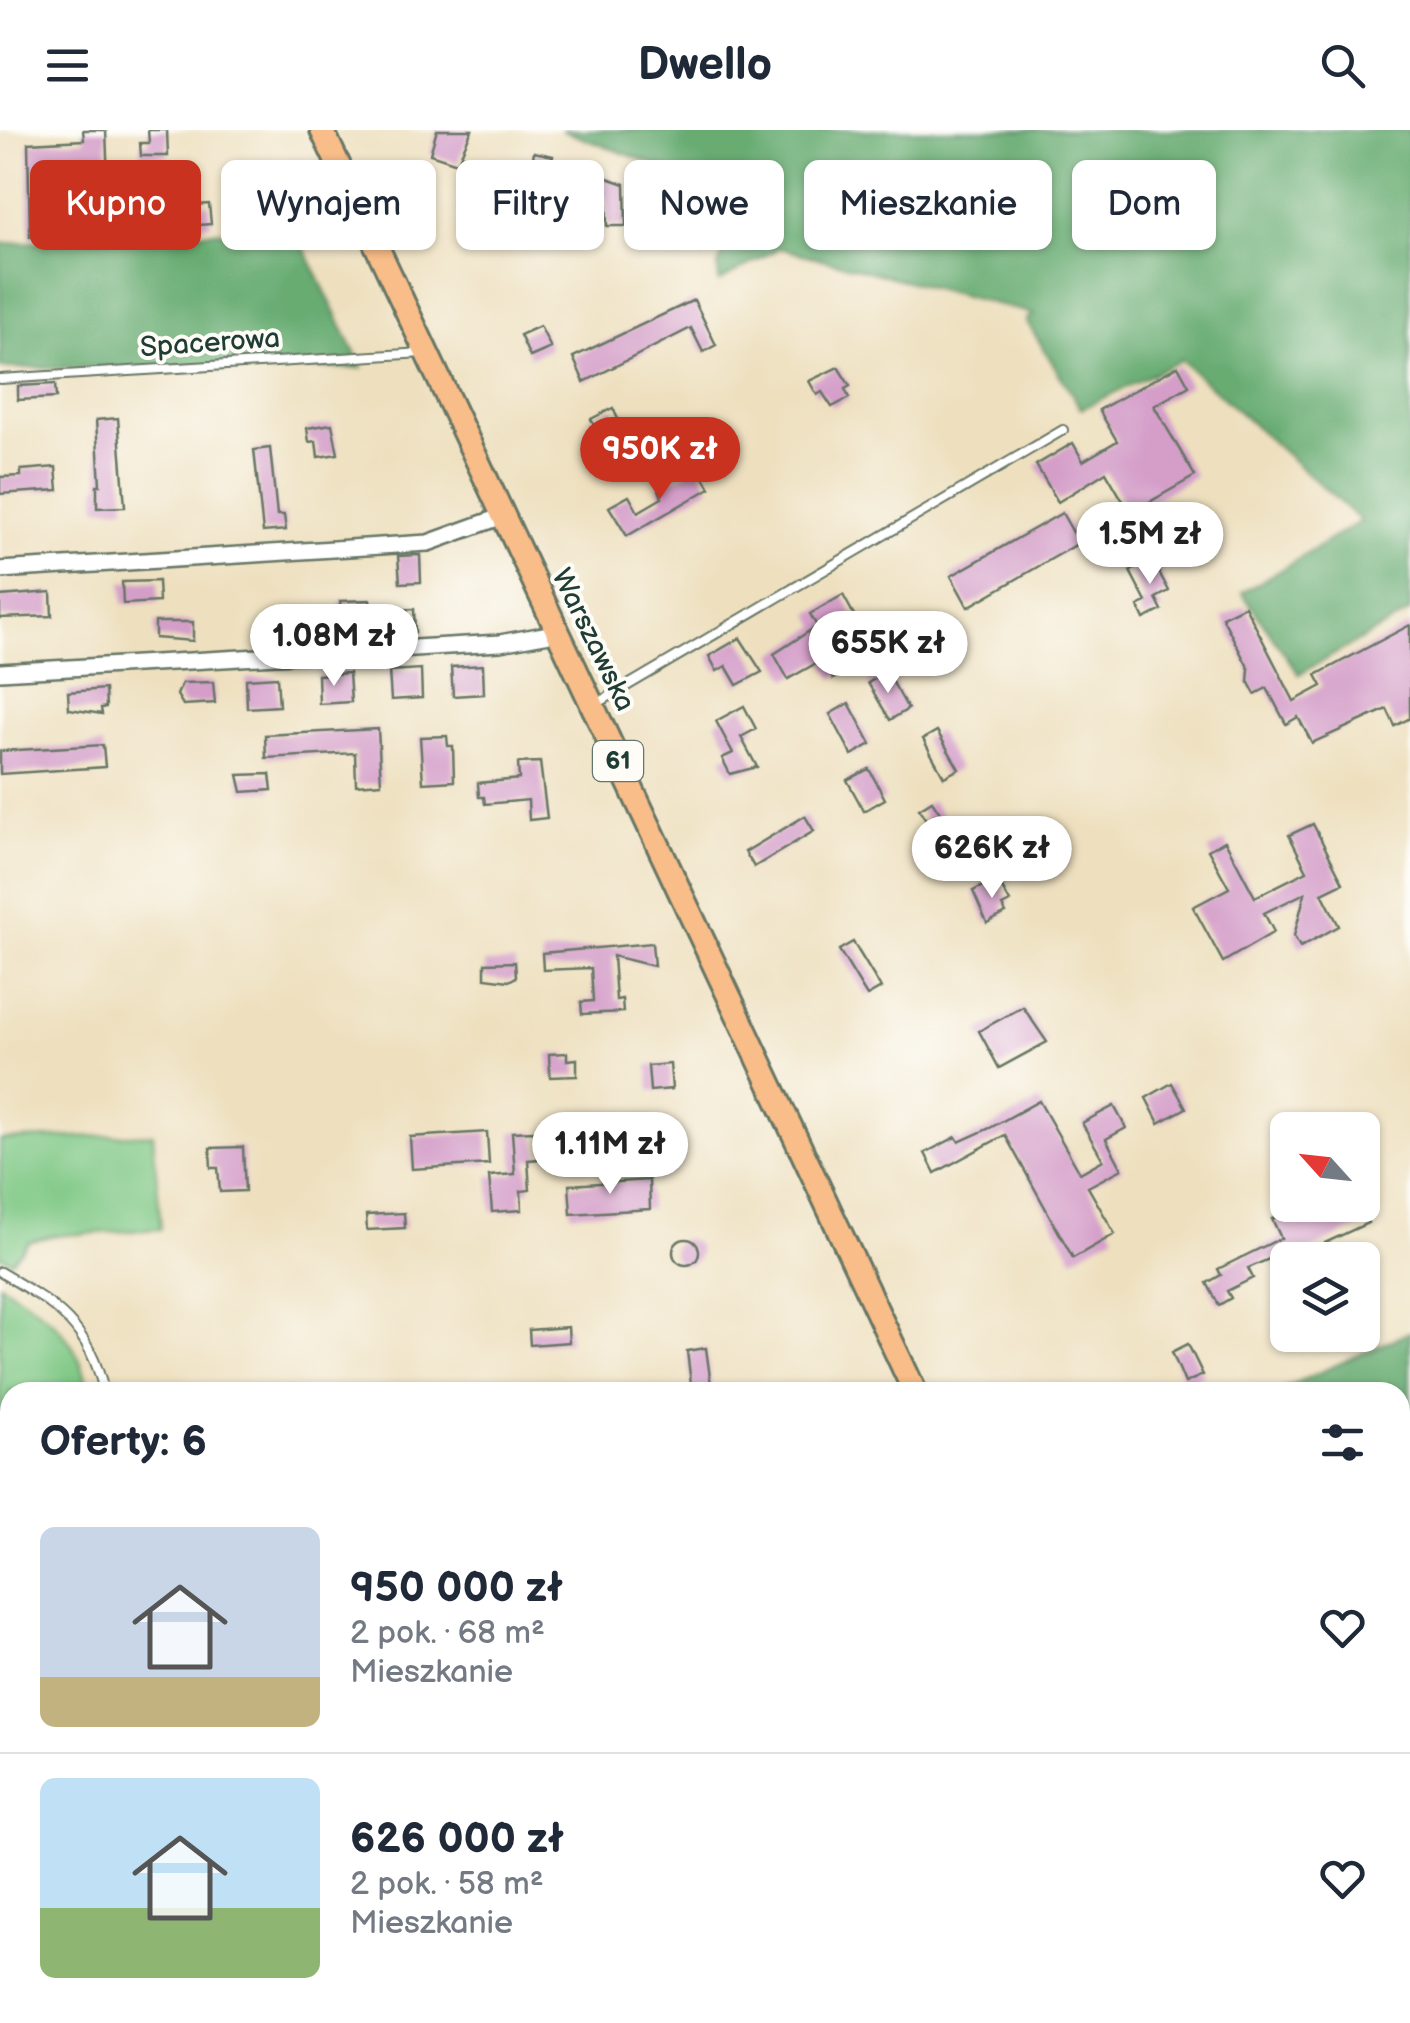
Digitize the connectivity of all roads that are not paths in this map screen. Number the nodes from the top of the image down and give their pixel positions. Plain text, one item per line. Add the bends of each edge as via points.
1 (322, 130) edge
2 (423, 353) junction
3 (0, 379) edge
4 (1063, 430) dead end
5 (500, 517) junction
6 (0, 570) edge
7 (555, 633) junction
8 (0, 672) edge
9 (592, 706) junction
10 (0, 1272) edge
11 (102, 1382) edge
12 (910, 1382) edge

1 - 2 main road, Warszawska / 61
2 - 3 lane, Spacerowa
2 - 5 main road, Warszawska / 61
4 - 9 lane
5 - 6 street via 428,543
5 - 7 main road, Warszawska / 61
7 - 8 street via 500,643
7 - 9 main road, Warszawska / 61
9 - 12 main road, Warszawska / 61
10 - 11 lane via 79,1329

